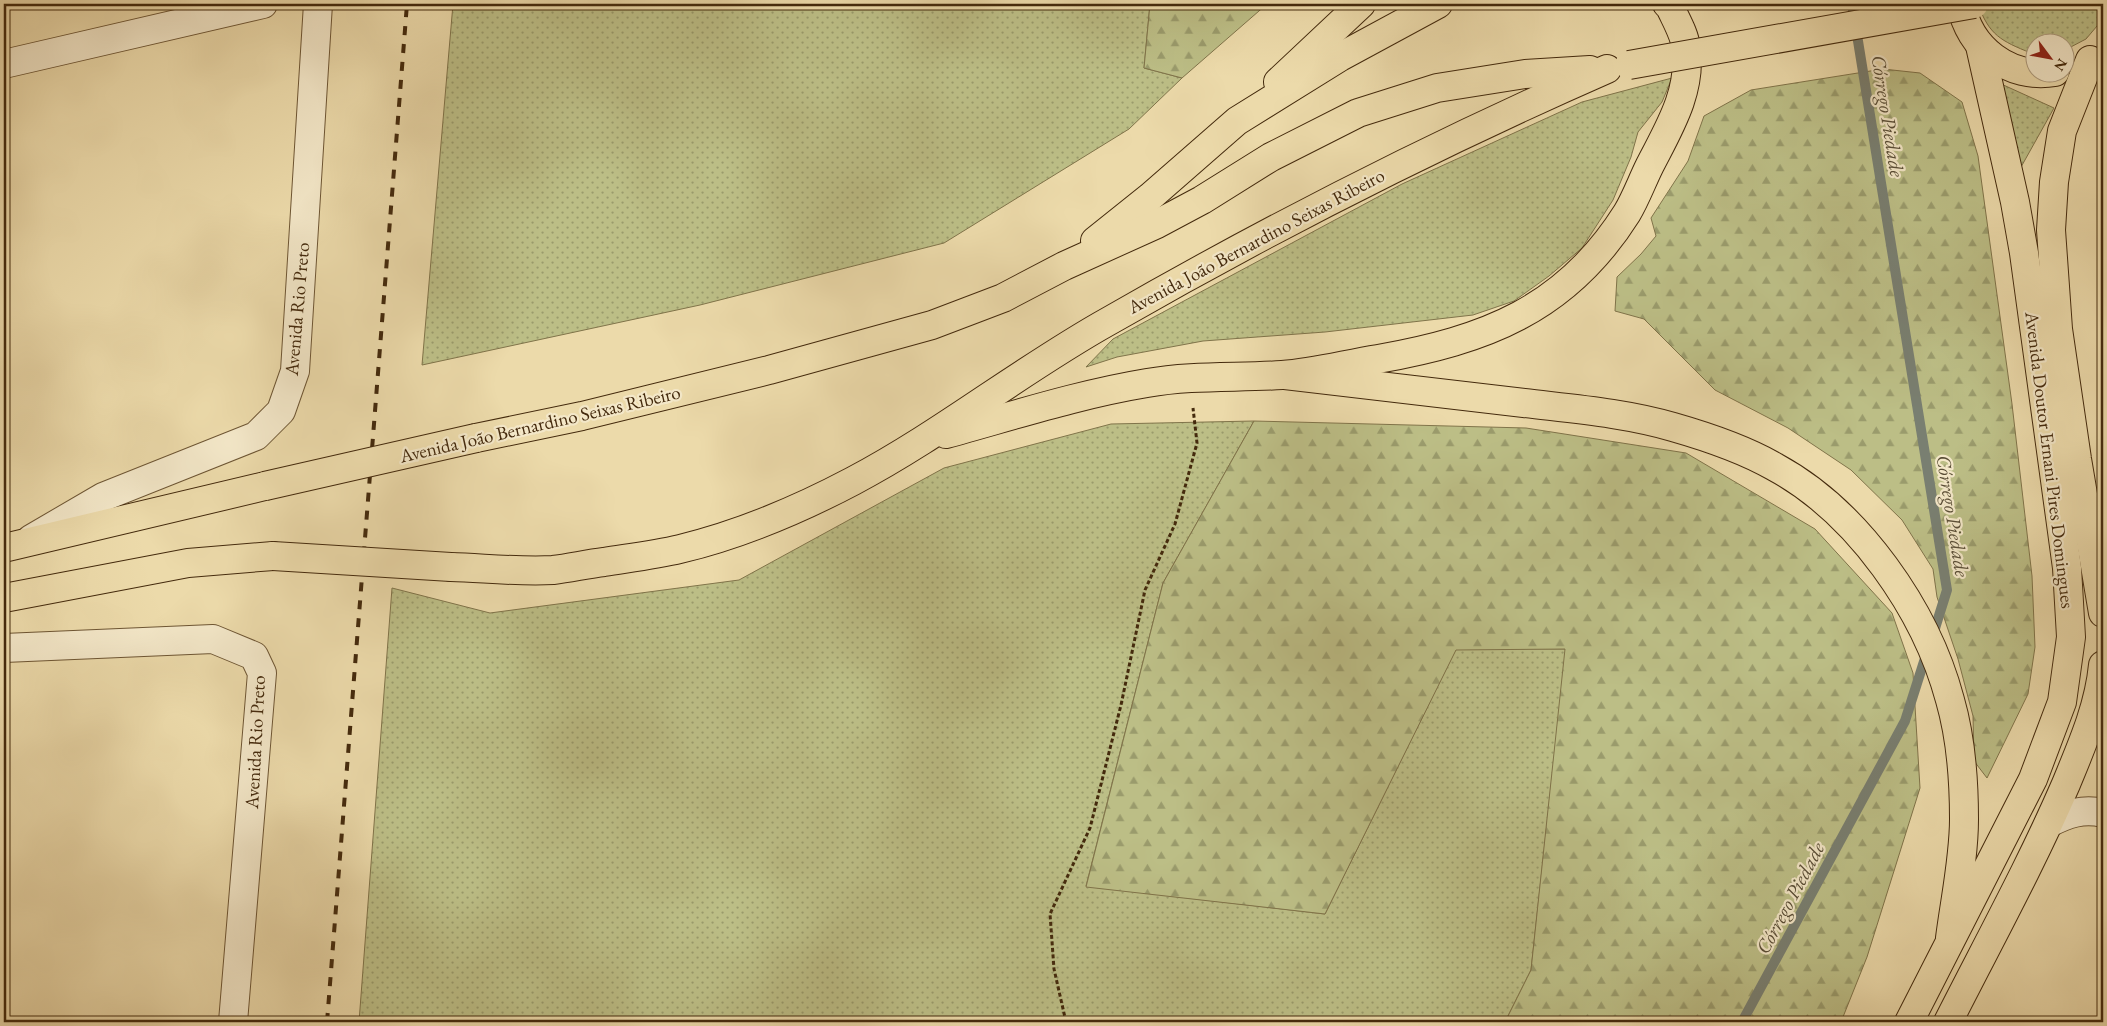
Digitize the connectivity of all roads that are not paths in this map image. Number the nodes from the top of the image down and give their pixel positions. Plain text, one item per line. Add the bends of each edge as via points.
1 (263, 4) edge
2 (318, 4) edge
3 (1361, 4) edge
4 (1438, 4) edge
5 (1666, 4) edge
6 (1961, 4) edge
7 (1974, 4) edge
8 (1908, 6) edge
9 (1978, 44) junction
10 (1686, 50) junction
11 (2096, 53) edge
12 (4, 64) edge
13 (2074, 65) edge
14 (1618, 67) junction
15 (2024, 72) edge
16 (1237, 121) junction
17 (1064, 266) junction
18 (1285, 375) junction
19 (920, 441) junction
20 (14, 546) edge
21 (4, 598) edge
22 (2103, 613) edge
23 (4, 648) edge
24 (2103, 665) edge
25 (2103, 813) edge
26 (2049, 823) junction
27 (1950, 938) junction
28 (233, 1022) edge
29 (1909, 1022) edge
30 (1948, 1022) edge

1 - 12 street
2 - 20 street, Avenida Rio Preto via 295,371 281,411 256,436 103,497
3 - 16 main road
4 - 16 main road, Avenida João Bernardino Seixas Ribeiro via 1340,57
5 - 10 main road, Avenida João Bernardino Seixas Ribeiro
6 - 9 main road via 1963,18
7 - 10 main road, bridge
8 - 9 main road
8 - 10 main road
9 - 15 main road via 1998,62
9 - 27 main road, Avenida Doutor Ernani Pires Domingues via 2024,253 2067,568 2071,637 2062,702 2033,778
10 - 14 main road, bridge
10 - 18 main road, Avenida João Bernardino Seixas Ribeiro via 1686,82 1678,109 1628,212 1578,275 1542,304 1502,326 1465,340 1397,356
11 - 13 main road
11 - 22 main road, Avenida Doutor Ernani Pires Domingues via 2062,131 2051,230 2058,329
14 - 17 main road, Avenida João Bernardino Seixas Ribeiro via 1525,74 1437,88 1358,113 1271,157 1157,224
14 - 19 main road, Avenida João Bernardino Seixas Ribeiro via 1492,120 1239,248 1105,323
16 - 17 main road, Avenida João Bernardino Seixas Ribeiro
17 - 20 main road, Avenida João Bernardino Seixas Ribeiro, bridge via 1003,298 932,325 759,373
18 - 19 main road, Avenida João Bernardino Seixas Ribeiro via 1190,378 1147,383
18 - 27 main road via 1616,414 1671,426 1724,444 1776,467 1818,496 1885,566 1936,656 1951,700 1961,755 1964,821
19 - 21 main road, Avenida João Bernardino Seixas Ribeiro, bridge via 800,508 681,549 553,570 272,556 188,563
23 - 28 street, Avenida Rio Preto via 213,638 254,656 262,673
24 - 26 main road via 2101,687 2086,736
25 - 26 street via 2071,812
26 - 30 main road
27 - 29 main road, Avenida Doutor Ernani Pires Domingues

